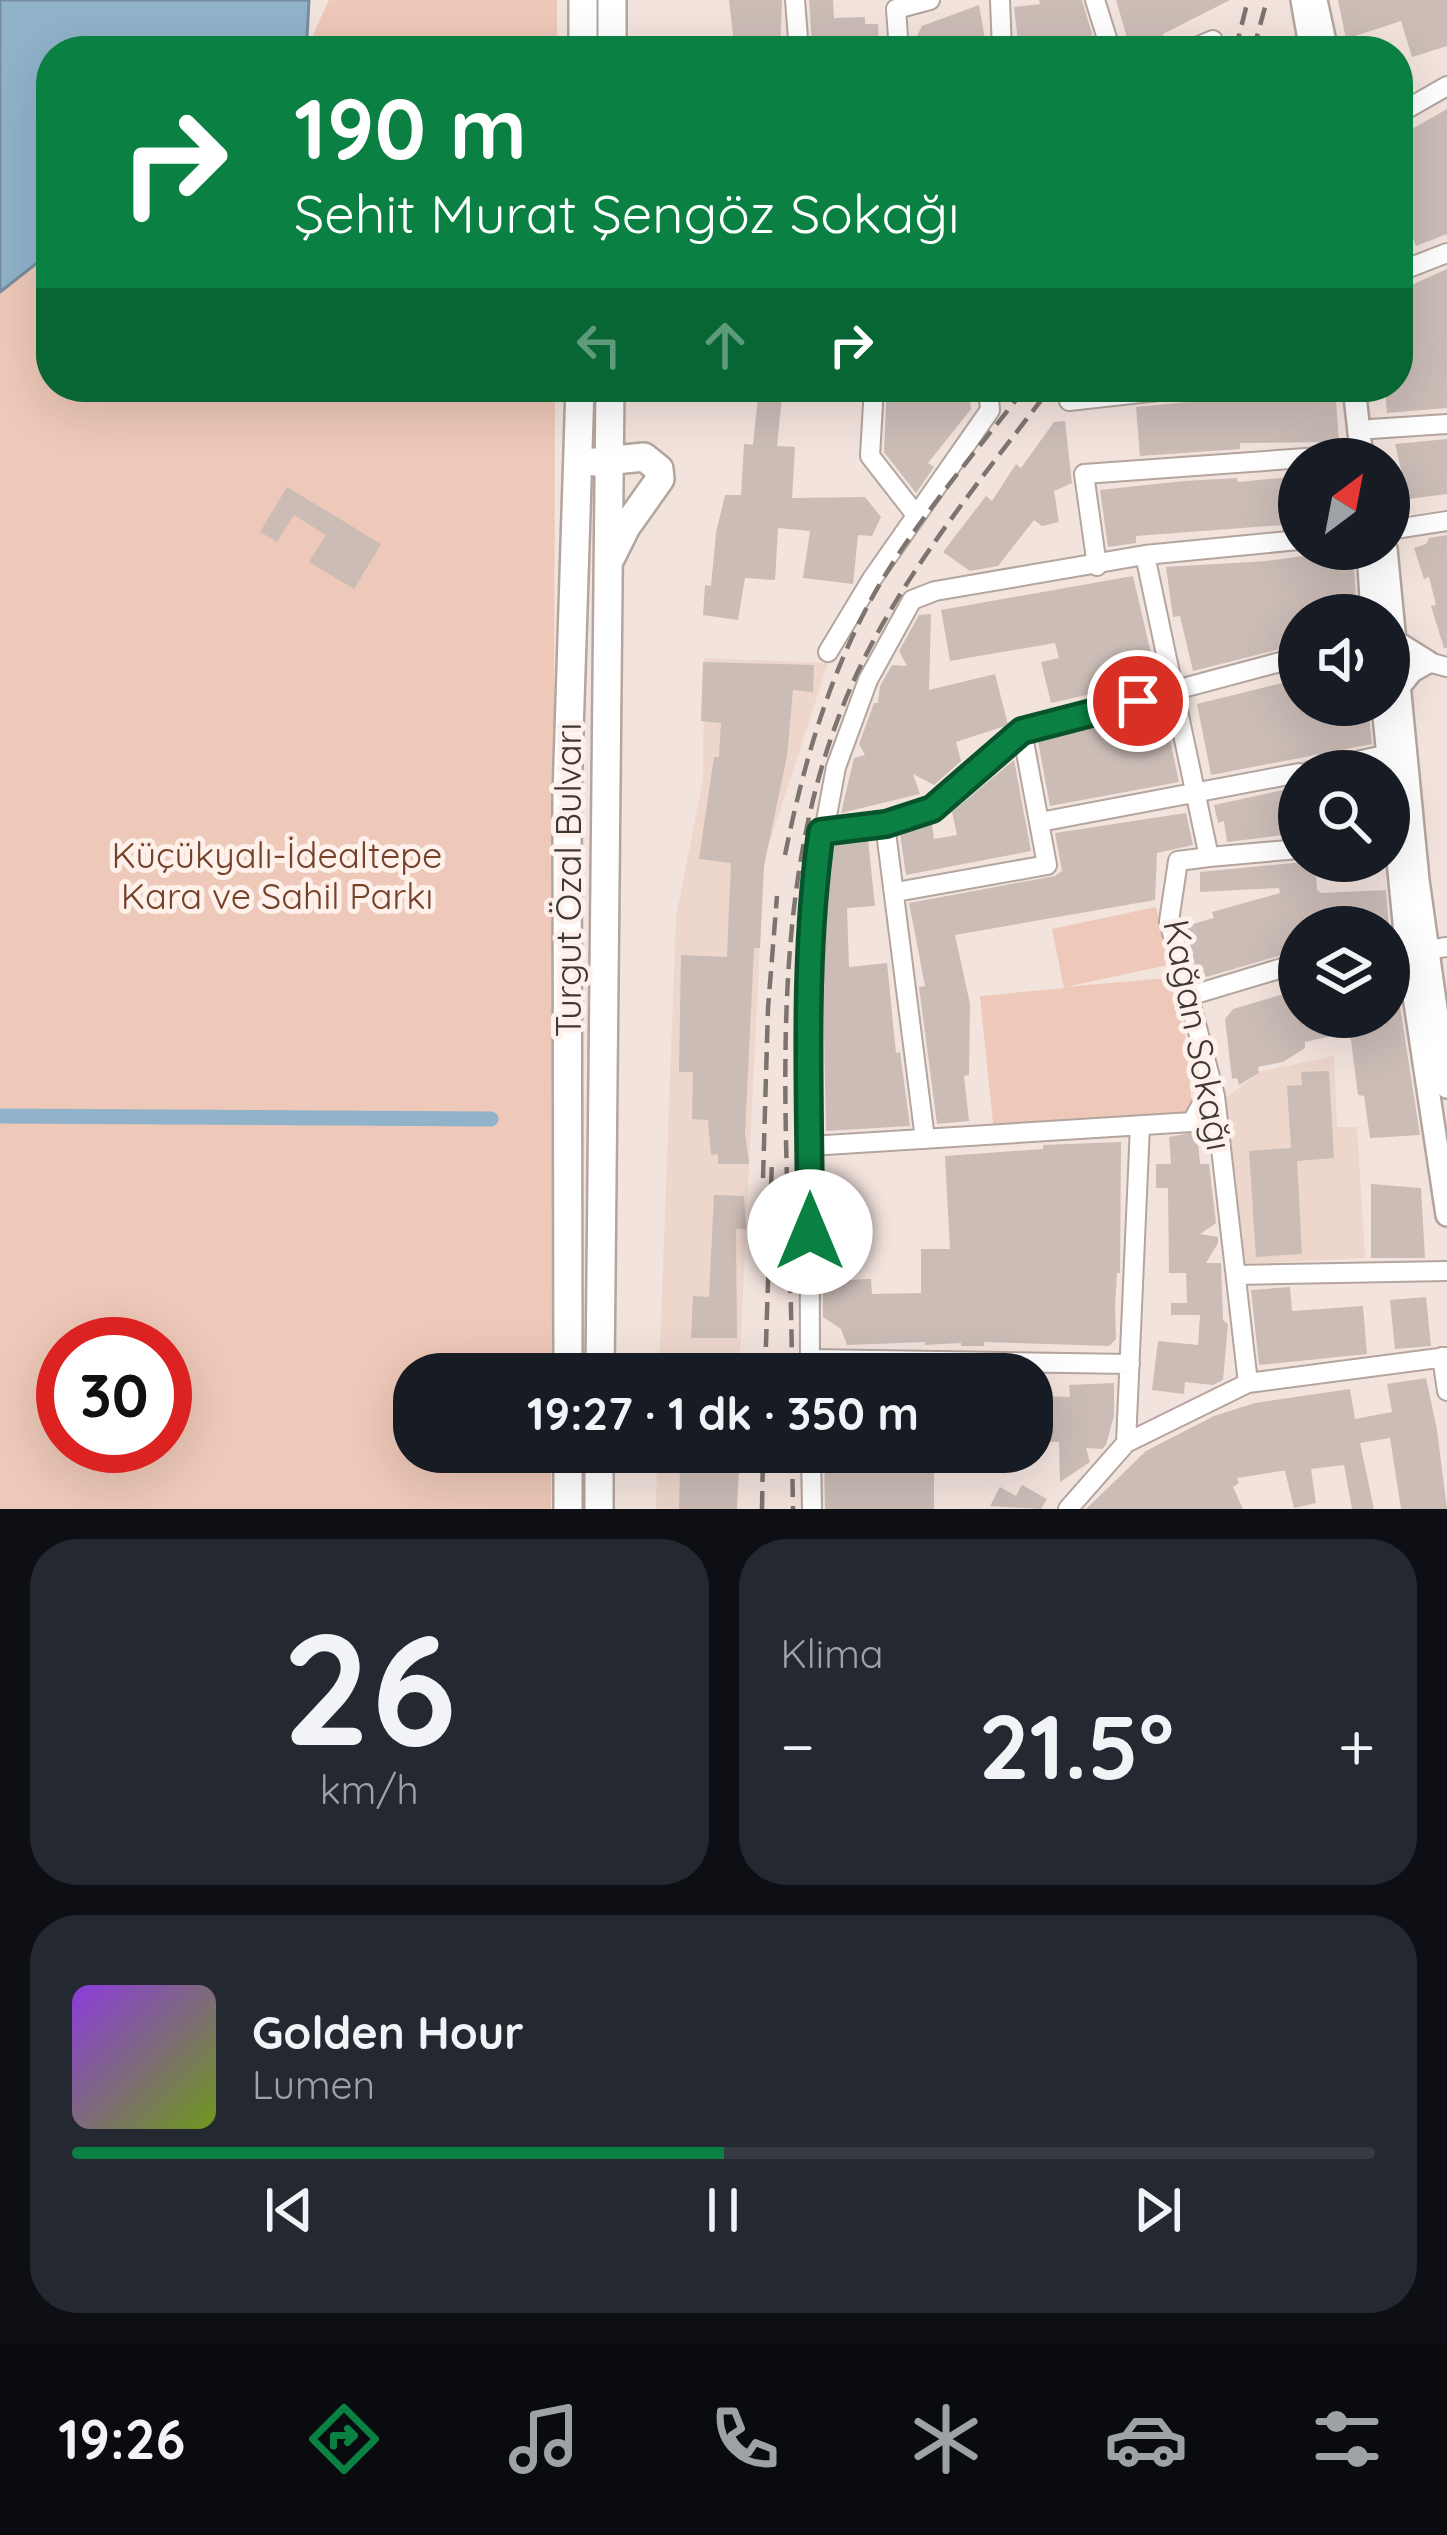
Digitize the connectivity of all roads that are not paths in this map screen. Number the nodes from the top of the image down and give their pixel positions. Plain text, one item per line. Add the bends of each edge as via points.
1 (583, 0) edge
2 (612, 0) edge
3 (795, 0) edge
4 (874, 0) edge
5 (930, 0) edge
6 (1000, 0) edge
7 (1095, 0) edge
8 (1302, 0) edge
9 (1316, 0) edge
10 (896, 9) junction
11 (583, 36) edge
12 (612, 36) edge
13 (799, 36) edge
14 (898, 36) edge
15 (1001, 36) edge
16 (1106, 36) edge
17 (1308, 36) edge
18 (1324, 36) edge
19 (1447, 86) edge
20 (1413, 105) edge
21 (1447, 253) edge
22 (1413, 266) edge
23 (580, 402) edge
24 (610, 402) edge
25 (873, 402) edge
26 (989, 402) edge
27 (1357, 402) edge
28 (1369, 402) edge
29 (1447, 424) edge
30 (1371, 430) junction
31 (1363, 438) edge
32 (1370, 438) edge
33 (608, 459) junction
34 (1278, 462) edge
35 (577, 480) junction
36 (916, 515) junction
37 (1447, 521) edge
38 (1410, 527) edge
39 (1278, 542) edge
40 (1144, 555) junction
41 (606, 566) junction
42 (1096, 566) junction
43 (828, 652) dead end
44 (1410, 652) edge
45 (1278, 663) edge
46 (1437, 665) edge
47 (1177, 691) junction
48 (1406, 726) edge
49 (1022, 731) junction
50 (1278, 778) edge
51 (1198, 795) junction
52 (1040, 823) junction
53 (886, 824) junction
54 (821, 832) junction
55 (1278, 851) edge
56 (1209, 857) junction
57 (896, 892) junction
58 (1437, 948) edge
59 (1278, 969) edge
60 (1410, 989) edge
61 (1189, 996) junction
62 (1441, 1014) edge
63 (1447, 1084) edge
64 (1212, 1085) junction
65 (1140, 1126) junction
66 (1441, 1127) edge
67 (925, 1139) junction
68 (810, 1146) junction
69 (1447, 1215) edge
70 (1447, 1271) edge
71 (1236, 1275) junction
72 (568, 1353) edge
73 (600, 1353) edge
74 (810, 1353) edge
75 (1444, 1357) edge
76 (1130, 1364) junction
77 (1053, 1365) edge
78 (1248, 1382) junction
79 (1447, 1391) edge
80 (1126, 1443) junction
81 (568, 1473) edge
82 (599, 1473) edge
83 (811, 1473) edge
84 (568, 1509) edge
85 (599, 1509) edge
86 (812, 1509) edge
87 (1068, 1509) edge

1 - 11 highway
2 - 12 highway
3 - 13 street
4 - 10 street
5 - 10 street
6 - 15 street
7 - 16 street
8 - 17 main road
9 - 18 main road
10 - 14 street
19 - 20 street
21 - 22 street
23 - 35 highway, Turgut Özal Bulvarı
24 - 33 highway, Turgut Özal Bulvarı
25 - 36 street via 870,456
26 - 36 street
27 - 31 main road
28 - 30 main road
29 - 30 street
30 - 32 main road
33 - 35 highway
33 - 41 highway, Turgut Özal Bulvarı
33 - 41 highway via 644,457 660,479
34 - 42 street via 1084,474
35 - 72 highway, Turgut Özal Bulvarı via 566,814
36 - 43 street
37 - 38 street
39 - 40 street
40 - 42 street
40 - 47 street
41 - 73 highway, Turgut Özal Bulvarı
42 - 54 street via 911,600 868,680
44 - 46 main road
45 - 47 street
47 - 49 street
47 - 51 street
48 - 58 main road
49 - 52 street
49 - 53 street via 932,809
50 - 51 street
51 - 52 street
51 - 56 street
52 - 57 street via 1047,865
53 - 54 street
53 - 57 street
54 - 68 street via 809,985
55 - 56 street
56 - 61 street, Kağan Sokağı via 1178,861 1169,921
57 - 67 street
58 - 62 main road
59 - 61 street
60 - 66 main road
61 - 64 street, Kağan Sokağı
62 - 63 main road
64 - 65 street via 1192,1122
64 - 71 street, Kağan Sokağı
65 - 67 street
65 - 76 street
66 - 69 main road
67 - 68 street
68 - 74 street
70 - 71 street
71 - 78 street, Kağan Sokağı
75 - 78 street
75 - 79 street
76 - 77 street
76 - 80 street
78 - 80 street
80 - 87 street
81 - 84 highway
82 - 85 highway
83 - 86 street

